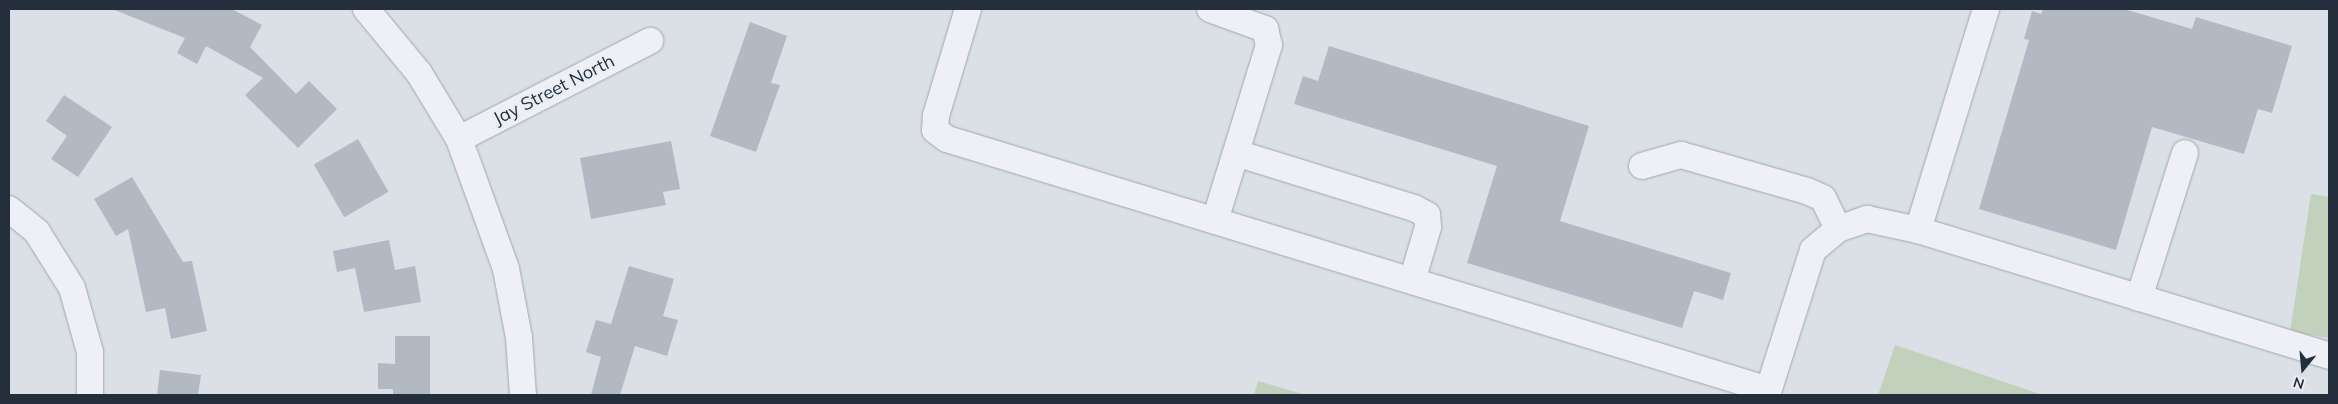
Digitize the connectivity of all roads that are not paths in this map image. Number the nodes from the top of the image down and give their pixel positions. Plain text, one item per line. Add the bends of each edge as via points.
1 (366, 9) edge
2 (968, 9) edge
3 (1210, 9) edge
4 (1986, 9) edge
5 (650, 41) dead end
6 (459, 140) junction
7 (1236, 153) junction
8 (2185, 153) dead end
9 (1642, 166) dead end
10 (9, 209) edge
11 (1215, 221) junction
12 (1838, 228) junction
13 (1918, 230) junction
14 (1412, 281) junction
15 (2139, 298) junction
16 (2329, 356) edge
17 (1768, 393) edge
18 (90, 395) edge
19 (523, 395) edge

1 - 6 street via 419,73
2 - 11 street via 935,130 947,139
3 - 7 street via 1264,29 1269,45
4 - 13 street
5 - 6 street, Jay Street North
6 - 19 street via 506,269 519,338
7 - 11 street
7 - 14 street via 1414,208 1427,215 1428,227
8 - 15 street
9 - 12 street via 1681,155 1807,191 1823,198
10 - 18 street via 37,232 72,288 90,352
11 - 14 street
12 - 13 street via 1867,219
12 - 17 street via 1813,250
13 - 15 street
14 - 17 street
15 - 16 street

